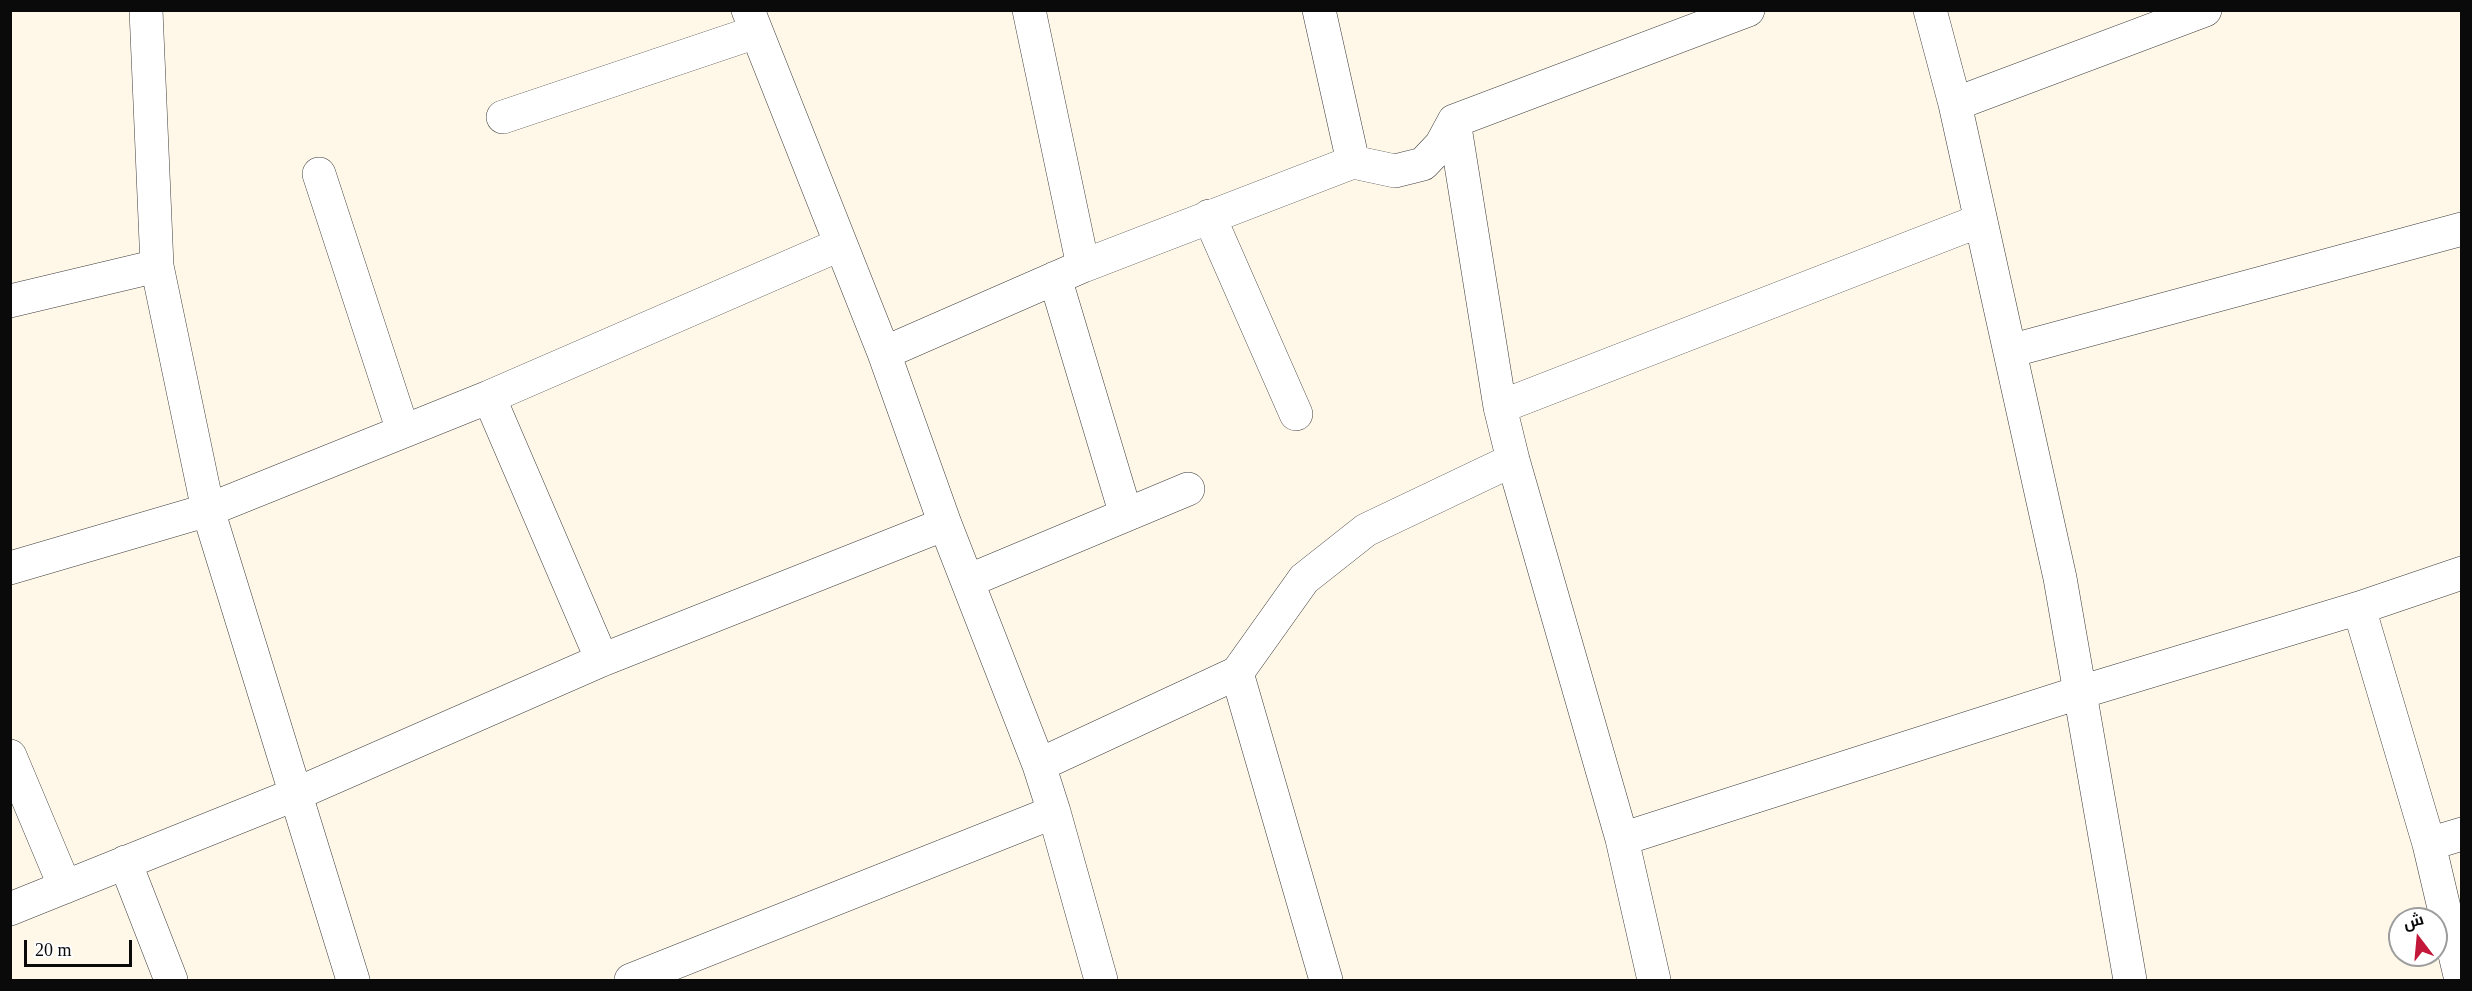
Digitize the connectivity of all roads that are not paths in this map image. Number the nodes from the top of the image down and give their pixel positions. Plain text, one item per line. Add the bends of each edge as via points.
1 (146, 10) edge
2 (1029, 10) edge
3 (1319, 10) edge
4 (1748, 10) edge
5 (1930, 10) edge
6 (2205, 10) edge
7 (752, 21) edge
8 (1955, 104) junction
9 (503, 117) dead end
10 (1454, 121) junction
11 (1353, 162) junction
12 (320, 174) dead end
13 (1209, 216) junction
14 (1980, 221) junction
15 (2462, 229) edge
16 (840, 245) junction
17 (157, 266) junction
18 (1069, 272) junction
19 (10, 301) edge
20 (2010, 351) junction
21 (884, 353) junction
22 (489, 397) junction
23 (1500, 407) junction
24 (1296, 414) dead end
25 (404, 431) junction
26 (1513, 460) junction
27 (1188, 489) dead end
28 (208, 510) junction
29 (1126, 515) junction
30 (945, 524) junction
31 (10, 568) edge
32 (2462, 573) edge
33 (968, 581) junction
34 (2358, 608) junction
35 (602, 660) junction
36 (1237, 673) junction
37 (2080, 692) junction
38 (10, 756) edge
39 (1039, 765) junction
40 (296, 794) junction
41 (1054, 812) junction
42 (2462, 834) edge
43 (1622, 839) junction
44 (2428, 843) junction
45 (125, 862) junction
46 (65, 887) junction
47 (10, 909) edge
48 (171, 981) edge
49 (352, 981) edge
50 (631, 981) edge
51 (1101, 981) edge
52 (1326, 981) edge
53 (1654, 981) edge
54 (2130, 981) edge
55 (2461, 981) edge

1 - 17 street
2 - 18 street
3 - 11 street
4 - 10 street
5 - 8 street
6 - 8 street
7 - 9 street
7 - 16 street
8 - 14 street
10 - 11 street via 1441,145 1423,164 1395,171
10 - 23 street
11 - 13 street
12 - 25 street
13 - 18 street
13 - 24 street
14 - 20 street
14 - 23 street
15 - 20 street
16 - 21 street
16 - 22 street
17 - 19 street
17 - 28 street
18 - 21 street
18 - 29 street
20 - 37 street via 2060,578
21 - 30 street
22 - 25 street
22 - 35 street
23 - 26 street
25 - 28 street
26 - 36 street via 1366,530 1304,579
26 - 43 street
27 - 29 street
28 - 31 street
28 - 40 street
29 - 33 street
30 - 33 street
30 - 35 street
32 - 34 street
33 - 39 street
34 - 37 street
34 - 44 street
35 - 40 street
36 - 39 street
36 - 52 street
37 - 43 street
37 - 54 street
38 - 46 street
39 - 41 street
40 - 45 street
40 - 49 street
41 - 50 street
41 - 51 street
42 - 44 street
43 - 53 street
44 - 55 street
45 - 46 street
45 - 48 street
46 - 47 street

